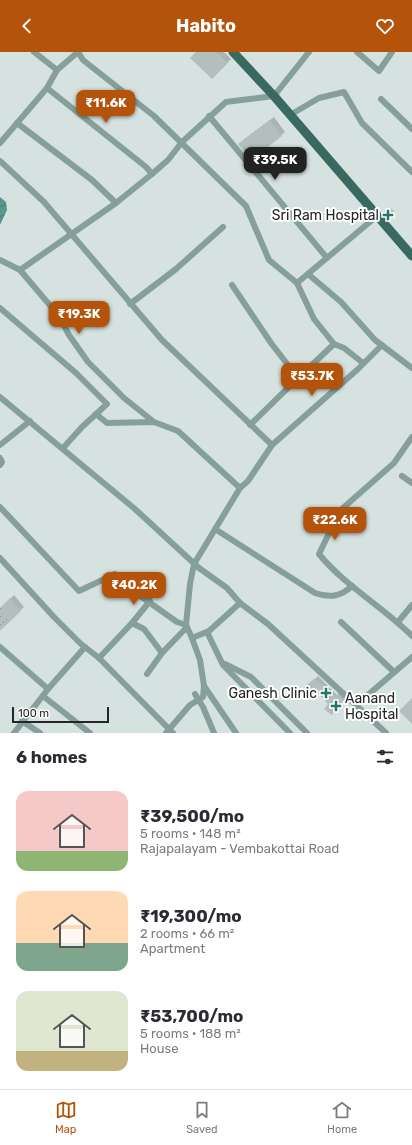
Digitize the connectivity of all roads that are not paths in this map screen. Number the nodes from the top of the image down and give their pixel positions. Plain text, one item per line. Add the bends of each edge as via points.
1 (34, 52) edge
2 (78, 52) edge
3 (233, 52) edge
4 (309, 52) edge
5 (357, 52) edge
6 (392, 52) edge
7 (57, 70) junction
8 (47, 88) junction
9 (274, 96) junction
10 (380, 98) dead end
11 (290, 115) junction
12 (209, 116) junction
13 (17, 123) junction
14 (412, 129) edge
15 (182, 142) junction
16 (0, 143) edge
17 (0, 161) edge
18 (412, 172) edge
19 (152, 174) junction
20 (116, 203) junction
21 (377, 216) junction
22 (223, 226) dead end
23 (70, 234) junction
24 (412, 256) edge
25 (327, 258) junction
26 (0, 260) edge
27 (20, 270) junction
28 (308, 274) junction
29 (297, 283) junction
30 (232, 285) dead end
31 (130, 304) junction
32 (0, 308) edge
33 (334, 344) junction
34 (382, 345) junction
35 (363, 363) junction
36 (412, 368) edge
37 (298, 378) junction
38 (0, 398) edge
39 (96, 414) junction
40 (30, 422) junction
41 (154, 422) junction
42 (250, 425) junction
43 (412, 437) edge
44 (0, 445) edge
45 (272, 445) junction
46 (63, 448) junction
47 (0, 458) edge
48 (0, 465) edge
49 (402, 476) dead end
50 (412, 482) edge
51 (240, 488) junction
52 (0, 507) edge
53 (215, 528) junction
54 (0, 558) edge
55 (194, 564) junction
56 (352, 586) junction
57 (150, 602) junction
58 (240, 603) junction
59 (412, 605) edge
60 (340, 622) dead end
61 (398, 622) junction
62 (132, 623) junction
63 (186, 626) junction
64 (207, 632) junction
65 (412, 636) edge
66 (192, 638) junction
67 (0, 647) edge
68 (85, 647) junction
69 (162, 653) junction
70 (412, 657) edge
71 (99, 658) junction
72 (224, 665) junction
73 (394, 672) junction
74 (147, 674) dead end
75 (204, 686) junction
76 (48, 689) junction
77 (43, 696) junction
78 (196, 697) junction
79 (355, 706) junction
80 (22, 721) junction
81 (169, 732) edge
82 (14, 733) edge
83 (40, 733) edge
84 (90, 733) edge
85 (214, 733) edge
86 (236, 733) edge
87 (290, 733) edge
88 (307, 733) edge
89 (386, 733) edge

1 - 7 street
2 - 7 street
2 - 15 street via 83,60 154,116
3 - 9 main road
4 - 9 street
5 - 6 street via 379,71
7 - 8 street
8 - 13 street
8 - 19 street
9 - 11 main road
9 - 12 street via 226,102
10 - 14 street
11 - 18 street via 319,98 344,92 362,123
11 - 21 main road
12 - 15 street
12 - 25 street
13 - 16 street
13 - 20 street via 92,180
15 - 19 street via 168,160
15 - 29 street via 246,206 269,260
17 - 23 street via 44,202
19 - 20 street
20 - 23 street
21 - 24 main road
21 - 25 street
22 - 31 street via 176,269
23 - 27 street
23 - 31 street
25 - 28 street
26 - 27 street
27 - 41 street via 59,316 88,362 124,398
28 - 29 street
28 - 34 street via 341,302
29 - 33 street via 314,319
30 - 37 street via 271,344
31 - 42 street via 162,340
32 - 39 street via 76,373 107,404
33 - 35 street via 344,348
33 - 37 street
34 - 35 street
34 - 36 street
35 - 45 street
37 - 42 street
38 - 40 street
39 - 41 street via 107,422
39 - 46 street
40 - 44 street
40 - 46 street
41 - 51 street via 178,431
42 - 45 street
43 - 56 street via 394,463 343,508 319,554
45 - 51 street via 248,481
46 - 55 street
47 - 48 street
49 - 50 street
51 - 53 street
52 - 57 street via 79,591 115,574 129,588
53 - 55 street
53 - 56 street via 315,593 337,596
54 - 68 street
55 - 58 street via 227,588
55 - 63 street
56 - 61 street
57 - 62 street
57 - 63 street
58 - 64 street
58 - 79 street via 268,624
59 - 61 street
60 - 73 street
61 - 65 street
62 - 69 street via 144,628
62 - 71 street
63 - 66 street
63 - 69 street
64 - 66 street
64 - 72 street
66 - 75 street via 200,660
67 - 76 street
68 - 71 street
68 - 76 street
69 - 74 street
70 - 73 street
71 - 81 street
72 - 87 street
72 - 88 street via 251,677
73 - 79 street
75 - 78 street via 203,697
75 - 86 street
76 - 77 street
77 - 80 street
77 - 84 street
78 - 81 street
78 - 85 street
79 - 89 street
80 - 82 street
80 - 83 street

